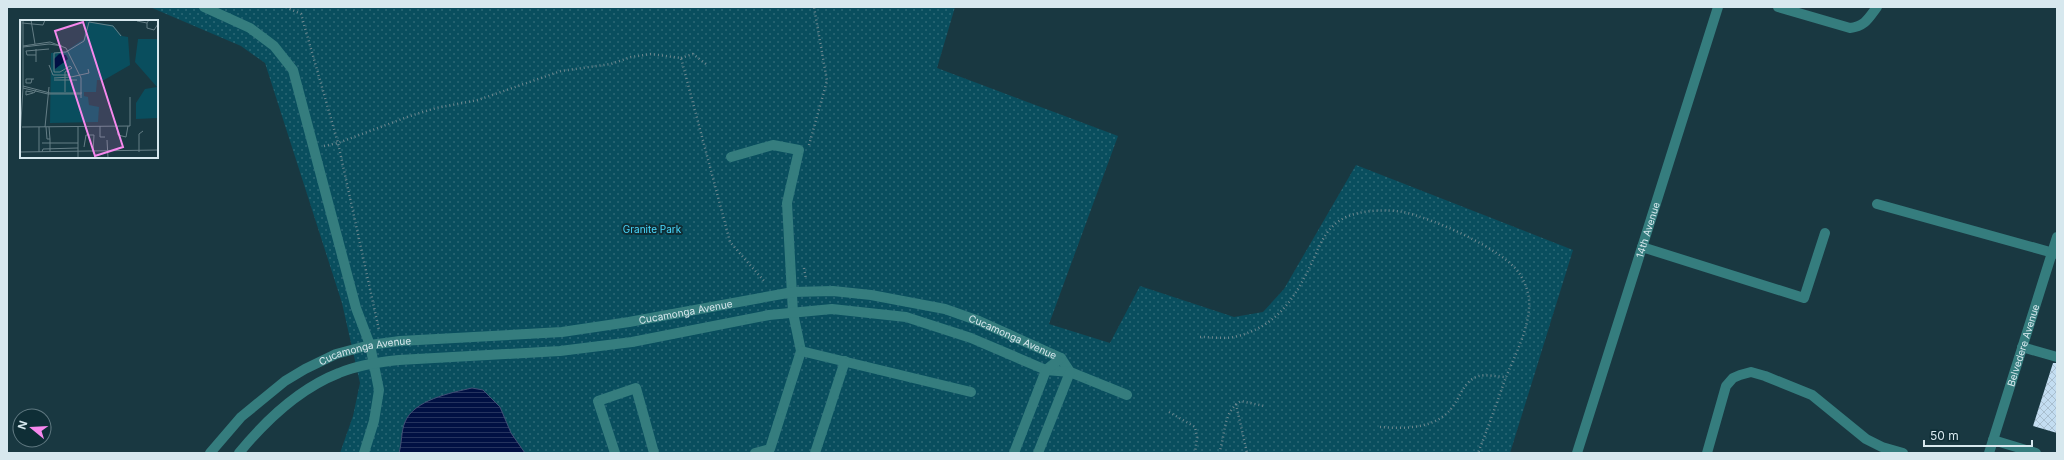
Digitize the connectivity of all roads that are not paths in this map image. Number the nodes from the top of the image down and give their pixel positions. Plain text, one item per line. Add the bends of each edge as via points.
1 (204, 7) edge
2 (1718, 7) edge
3 (1778, 7) edge
4 (1877, 7) edge
5 (1803, 10) edge
6 (731, 156) dead end
7 (1877, 204) dead end
8 (1826, 233) dead end
9 (2057, 237) edge
10 (1642, 247) junction
11 (2055, 253) edge
12 (793, 292) junction
13 (794, 313) junction
14 (370, 345) junction
15 (2022, 347) junction
16 (801, 351) junction
17 (2057, 357) edge
18 (1061, 358) junction
19 (844, 361) junction
20 (373, 363) junction
21 (1046, 370) junction
22 (1070, 372) junction
23 (971, 392) dead end
24 (1127, 395) dead end
25 (1993, 440) junction
26 (770, 451) edge
27 (210, 453) edge
28 (239, 453) edge
29 (364, 453) edge
30 (615, 453) edge
31 (654, 453) edge
32 (755, 453) edge
33 (815, 453) edge
34 (1014, 453) edge
35 (1038, 453) edge
36 (1577, 453) edge
37 (1707, 453) edge
38 (1902, 453) edge
39 (1989, 453) edge
40 (2036, 453) edge

1 - 14 street via 250,28 274,46 293,70 356,308
2 - 10 street, 14th Avenue
3 - 5 street
4 - 5 street via 1867,21 1859,27 1850,28
6 - 12 street via 773,145 799,150 787,203
7 - 11 street
8 - 10 street via 1804,298
9 - 11 street, Belvedere Avenue
10 - 36 street, 14th Avenue
11 - 15 street, Belvedere Avenue
12 - 13 street
12 - 14 street, Cucamonga Avenue via 562,332
12 - 18 street, Cucamonga Avenue via 871,295 945,309 979,321
13 - 16 street
13 - 20 street, Cucamonga Avenue via 632,342 560,351
13 - 21 street, Cucamonga Avenue via 832,309 906,317 971,338
14 - 20 street
14 - 27 street, Cucamonga Avenue via 336,354 285,381 241,417
15 - 17 street
15 - 25 street, Belvedere Avenue
16 - 19 street
16 - 26 street
18 - 21 street
18 - 22 street, Cucamonga Avenue
19 - 23 street
19 - 33 street
20 - 28 street, Cucamonga Avenue via 339,372 297,396 277,411
20 - 29 street via 379,390 374,421
21 - 22 street, Cucamonga Avenue
21 - 34 street
22 - 24 street
22 - 35 street
25 - 39 street, Belvedere Avenue
25 - 40 street
26 - 32 street
30 - 31 street via 598,401 636,388
37 - 38 street via 1726,386 1732,378 1751,372 1812,395 1866,439

